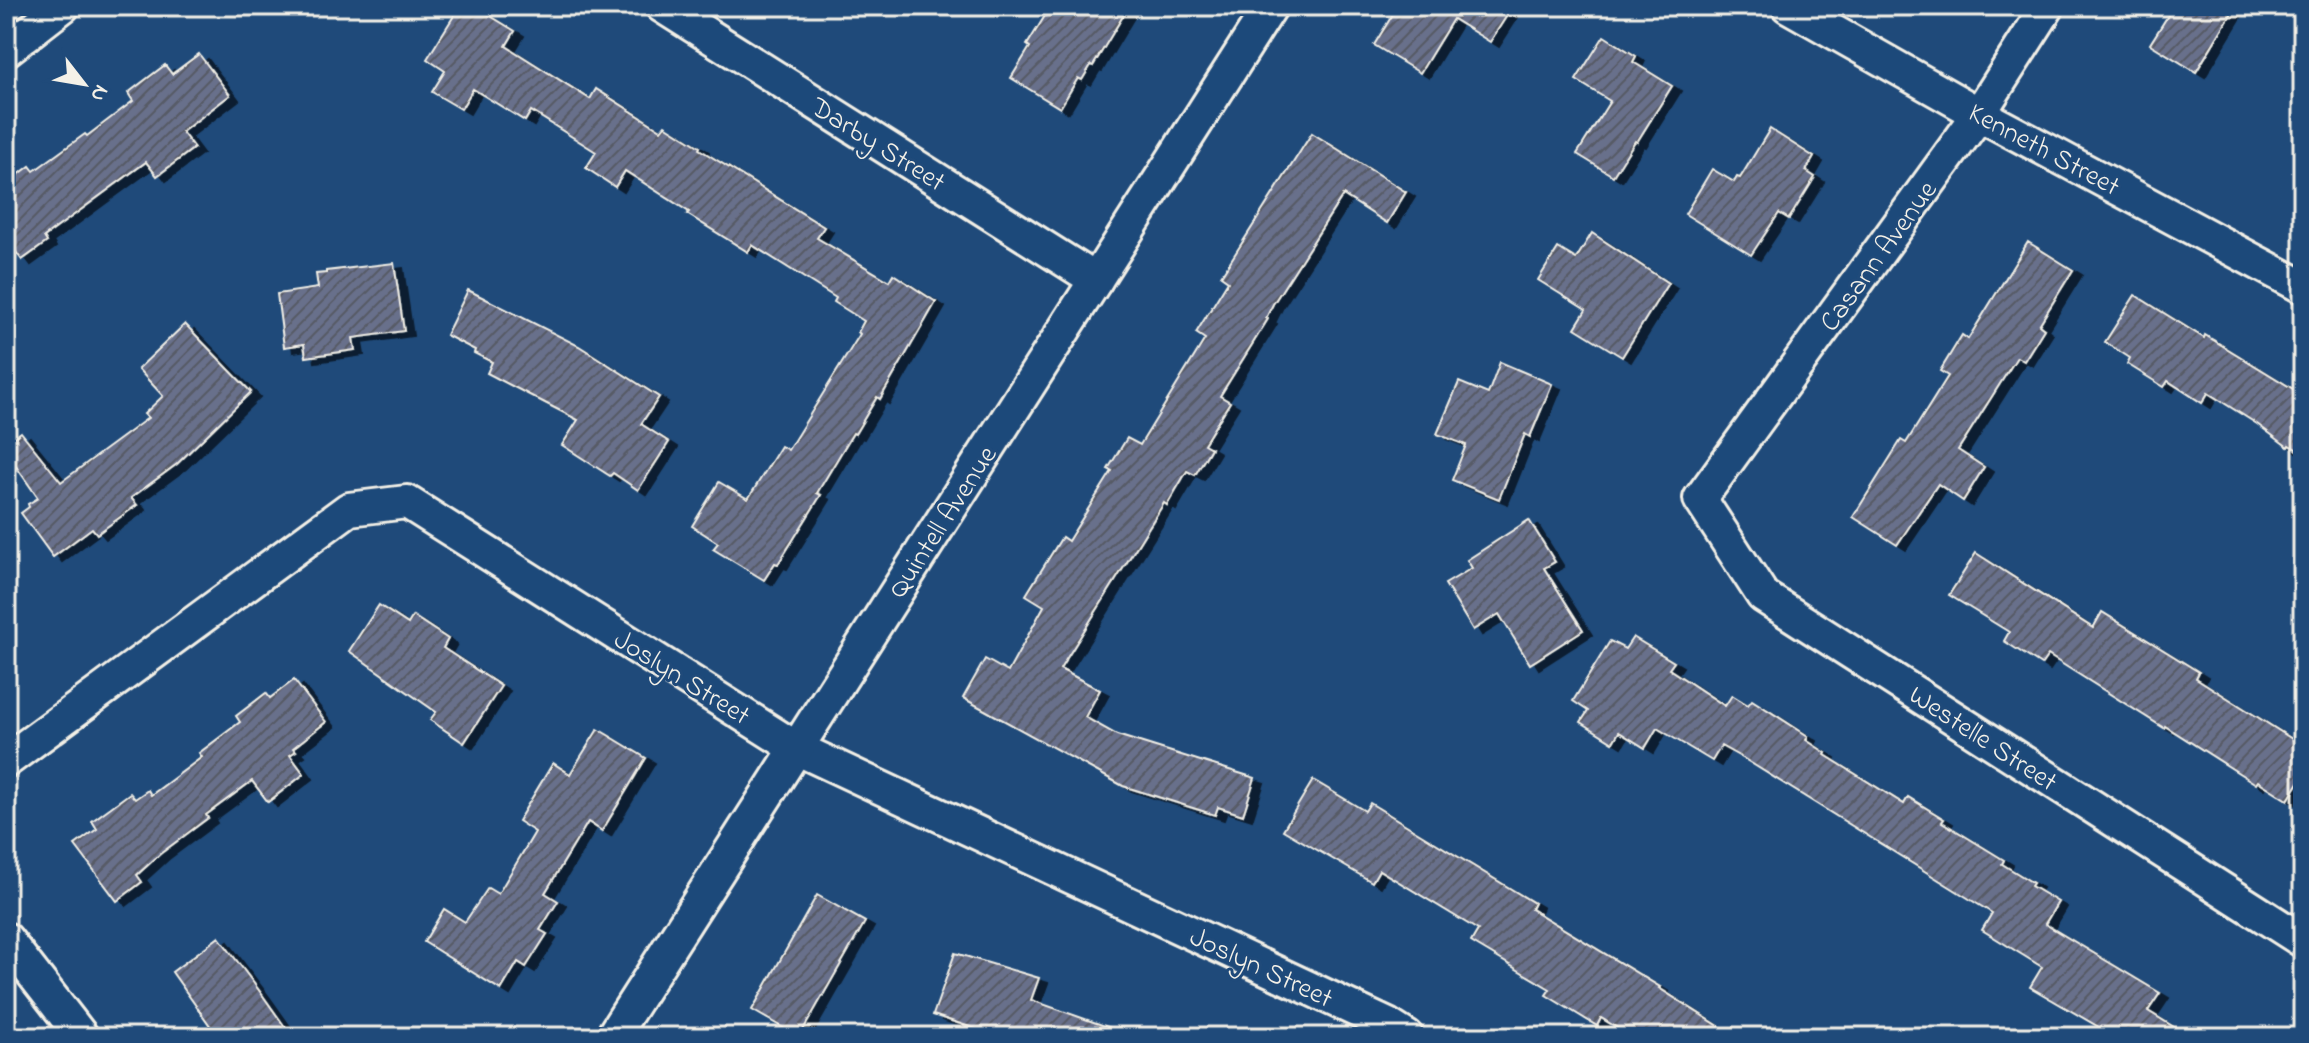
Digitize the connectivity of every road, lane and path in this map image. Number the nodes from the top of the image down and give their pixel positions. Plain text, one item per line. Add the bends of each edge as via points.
1 (63, 6) edge
2 (662, 6) edge
3 (1271, 6) edge
4 (1788, 6) edge
5 (2048, 6) edge
6 (6, 50) edge
7 (1979, 114) junction
8 (1096, 280) junction
9 (2303, 287) edge
10 (1700, 499) joint
11 (796, 748) junction
12 (6, 761) edge
13 (6, 939) edge
14 (2303, 941) edge
15 (1392, 1033) edge
16 (82, 1037) edge
17 (612, 1037) edge

1 - 6 street
2 - 8 street, Darby Street
3 - 8 street, Quintell Avenue
4 - 7 street, Kenneth Street
5 - 7 street, Casann Avenue
7 - 9 street, Kenneth Street
7 - 10 street, Casann Avenue
8 - 11 street, Quintell Avenue
10 - 14 street, Westelle Street via 1763,596
11 - 12 street, Joslyn Street via 407,502 349,509
11 - 15 street, Joslyn Street
11 - 17 street, Quintell Avenue
13 - 16 street

